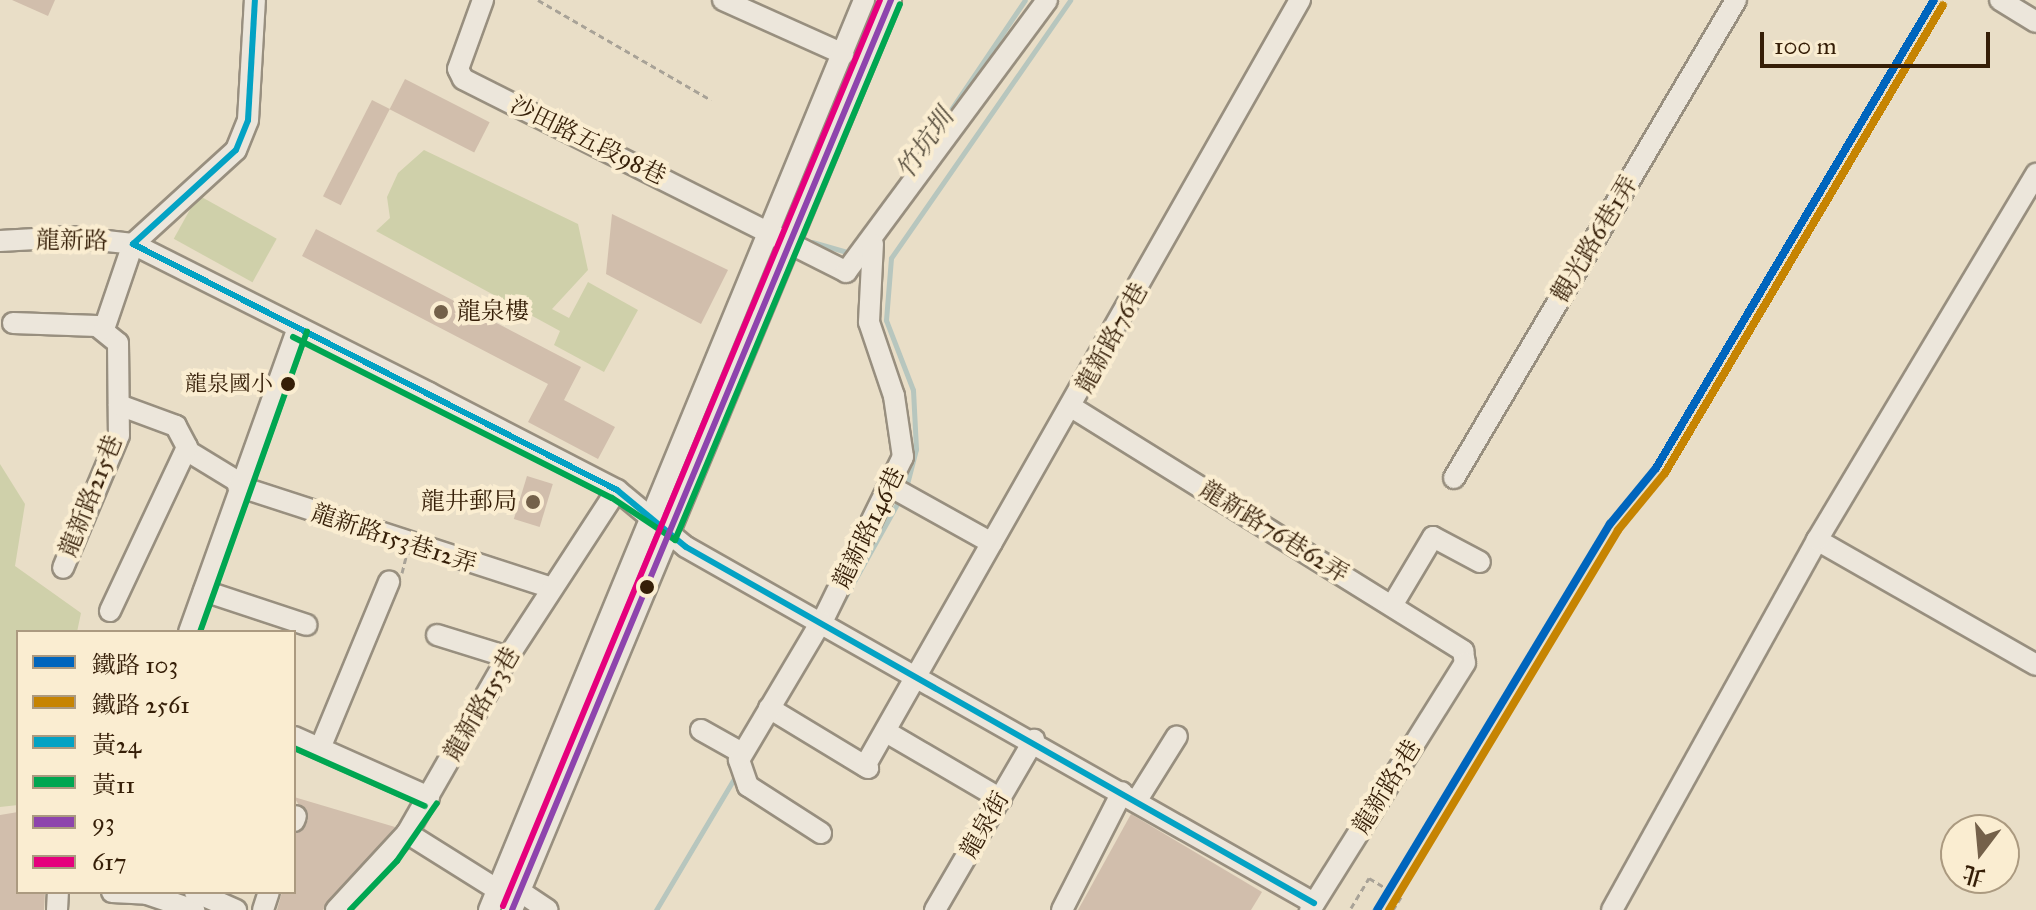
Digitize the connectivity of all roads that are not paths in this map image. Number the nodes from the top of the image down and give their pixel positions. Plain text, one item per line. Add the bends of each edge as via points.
1 (255, 0) edge
2 (483, 0) edge
3 (723, 0) edge
4 (864, 0) edge
5 (891, 0) edge
6 (1047, 0) edge
7 (1300, 0) edge
8 (1736, 0) edge
9 (2000, 0) edge
10 (2036, 22) edge
11 (843, 54) junction
12 (2036, 174) edge
13 (767, 230) junction
14 (788, 240) junction
15 (0, 241) edge
16 (133, 244) junction
17 (873, 244) junction
18 (13, 323) dead end
19 (298, 328) junction
20 (104, 329) junction
21 (119, 405) junction
22 (1073, 408) junction
23 (186, 450) junction
24 (1454, 478) dead end
25 (239, 484) junction
26 (617, 490) junction
27 (900, 492) junction
28 (651, 514) junction
29 (670, 531) junction
30 (1817, 540) junction
31 (992, 543) junction
32 (1480, 562) dead end
33 (63, 568) dead end
34 (389, 582) road end
35 (551, 588) junction
36 (204, 591) junction
37 (1393, 604) junction
38 (110, 611) dead end
39 (307, 625) dead end
40 (826, 625) junction
41 (190, 630) edge
42 (437, 635) dead end
43 (508, 657) junction
44 (1465, 663) joint
45 (2036, 665) edge
46 (920, 673) junction
47 (774, 711) junction
48 (701, 730) dead end
49 (888, 733) junction
50 (1177, 736) dead end
51 (296, 738) edge
52 (1034, 740) junction
53 (321, 746) junction
54 (742, 763) junction
55 (1130, 796) junction
56 (429, 797) junction
57 (1001, 799) junction
58 (407, 833) junction
59 (821, 833) dead end
60 (123, 894) edge
61 (128, 894) edge
62 (200, 894) edge
63 (508, 901) edge
64 (1312, 906) edge
65 (106, 910) edge
66 (194, 910) edge
67 (236, 910) edge
68 (336, 910) edge
69 (548, 910) edge
70 (935, 910) edge
71 (1062, 910) edge
72 (1612, 910) edge

1 - 16 street via 248,120 236,150
2 - 13 street, 沙田路五段98巷 via 458,69 463,79
3 - 11 street
4 - 11 street
5 - 14 street
6 - 17 street
7 - 22 street, 龍新路76巷
8 - 24 street, 觀光路6巷1弄
9 - 10 street
11 - 13 street
12 - 30 street
13 - 14 street, 沙田路五段98巷
13 - 28 street
14 - 17 street, 沙田路五段98巷 via 846,272
14 - 29 street
15 - 16 street, 龍新路
16 - 19 street, 龍新路
16 - 20 street
17 - 27 street, 龍新路146巷 via 869,322 903,433
18 - 20 street
19 - 25 street
19 - 26 street, 龍新路
20 - 21 street, 龍新路215巷 via 118,343
21 - 23 street, 龍新路153巷12弄 via 176,426
21 - 33 street, 龍新路215巷 via 115,450
22 - 31 street, 龍新路76巷
22 - 37 street, 龍新路76巷62弄
23 - 25 street, 龍新路153巷12弄
23 - 38 street
25 - 35 street, 龍新路153巷12弄 via 409,547
25 - 36 street
26 - 28 street, 龍新路
26 - 35 street, 龍新路153巷
27 - 31 street
27 - 40 street, 龍新路146巷
28 - 29 street, 龍新路
28 - 63 street
29 - 40 street, 龍新路
29 - 63 street
30 - 45 street
30 - 72 street
31 - 46 street, 龍新路76巷
32 - 37 street via 1433,537
34 - 53 street
35 - 43 street, 龍新路153巷
36 - 39 street
36 - 41 street
37 - 44 street, 龍新路76巷62弄 via 1463,651
40 - 46 street, 龍新路
40 - 47 street, 龍新路146巷
42 - 43 street
43 - 56 street, 龍新路153巷
44 - 64 street, 龍新路3巷
46 - 49 street, 龍新路76巷
46 - 52 street, 龍新路
47 - 49 street, 龍新路76巷 via 867,767
47 - 54 street, 龍新路146巷
48 - 54 street
49 - 57 street
50 - 55 street
51 - 53 street
52 - 55 street, 龍新路
52 - 57 street, 龍泉街
53 - 56 street
54 - 59 street via 748,786
55 - 64 street, 龍新路
55 - 71 street
56 - 58 street, 龍新路153巷
57 - 70 street, 龍泉街
58 - 63 street
58 - 68 street, 龍新路153巷
60 - 65 street
61 - 66 street
62 - 67 street
63 - 69 street

